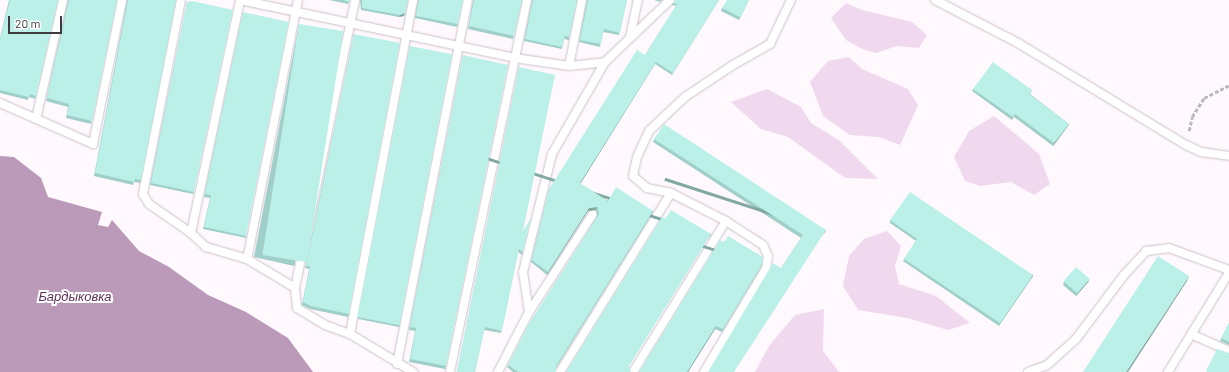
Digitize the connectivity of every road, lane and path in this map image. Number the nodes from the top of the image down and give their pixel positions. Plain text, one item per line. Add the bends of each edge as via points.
1 (63, 0) edge
2 (122, 0) edge
3 (181, 0) edge
4 (298, 0) edge
5 (355, 0) edge
6 (413, 0) edge
7 (468, 0) edge
8 (526, 0) edge
9 (582, 0) edge
10 (638, 0) edge
11 (670, 0) edge
12 (791, 0) edge
13 (935, 0) edge
14 (296, 12) junction
15 (350, 25) junction
16 (406, 36) junction
17 (630, 38) junction
18 (458, 44) junction
19 (514, 58) junction
20 (605, 62) junction
21 (569, 66) junction
22 (1229, 85) edge
23 (0, 104) edge
24 (36, 119) junction
25 (1186, 145) junction
26 (1229, 156) edge
27 (671, 193) junction
28 (593, 214) dead end
29 (726, 221) junction
30 (191, 233) junction
31 (247, 259) junction
32 (1229, 270) edge
33 (1229, 273) edge
34 (295, 288) junction
35 (529, 312) junction
36 (350, 334) junction
37 (1191, 334) junction
38 (1229, 351) edge
39 (397, 364) junction
40 (413, 372) edge
41 (450, 372) edge
42 (498, 372) edge
43 (560, 372) edge
44 (633, 372) edge
45 (704, 372) edge
46 (1028, 372) edge
47 (1168, 372) edge

1 - 24 lane
2 - 24 lane via 93,144
3 - 30 lane via 143,194 148,204
4 - 14 lane
5 - 15 lane
6 - 16 lane
7 - 18 lane
8 - 19 lane
9 - 21 lane
10 - 17 lane
11 - 17 lane via 653,13
12 - 27 lane via 770,44 686,97 649,132 637,157 633,176 647,188
13 - 25 lane via 1018,43
14 - 15 lane
14 - 30 lane via 240,0
14 - 31 lane
15 - 16 lane
15 - 34 lane
16 - 18 lane
16 - 36 lane
17 - 20 lane
18 - 19 lane
18 - 39 lane
19 - 21 lane
19 - 41 lane
20 - 21 lane
20 - 35 lane via 552,154 523,272
22 - 25 path via 1204,98 1192,117
23 - 24 lane
25 - 26 lane via 1201,152
27 - 29 lane
27 - 43 lane
28 - 35 lane
29 - 44 lane
29 - 45 lane via 763,246 768,256 766,269
30 - 31 lane via 206,247
31 - 34 lane
32 - 46 lane via 1169,248 1146,251 1124,275 1076,338 1047,365
33 - 37 lane
34 - 36 lane via 297,308 325,325
35 - 42 lane
36 - 39 lane
37 - 38 lane
37 - 47 lane
39 - 40 lane

